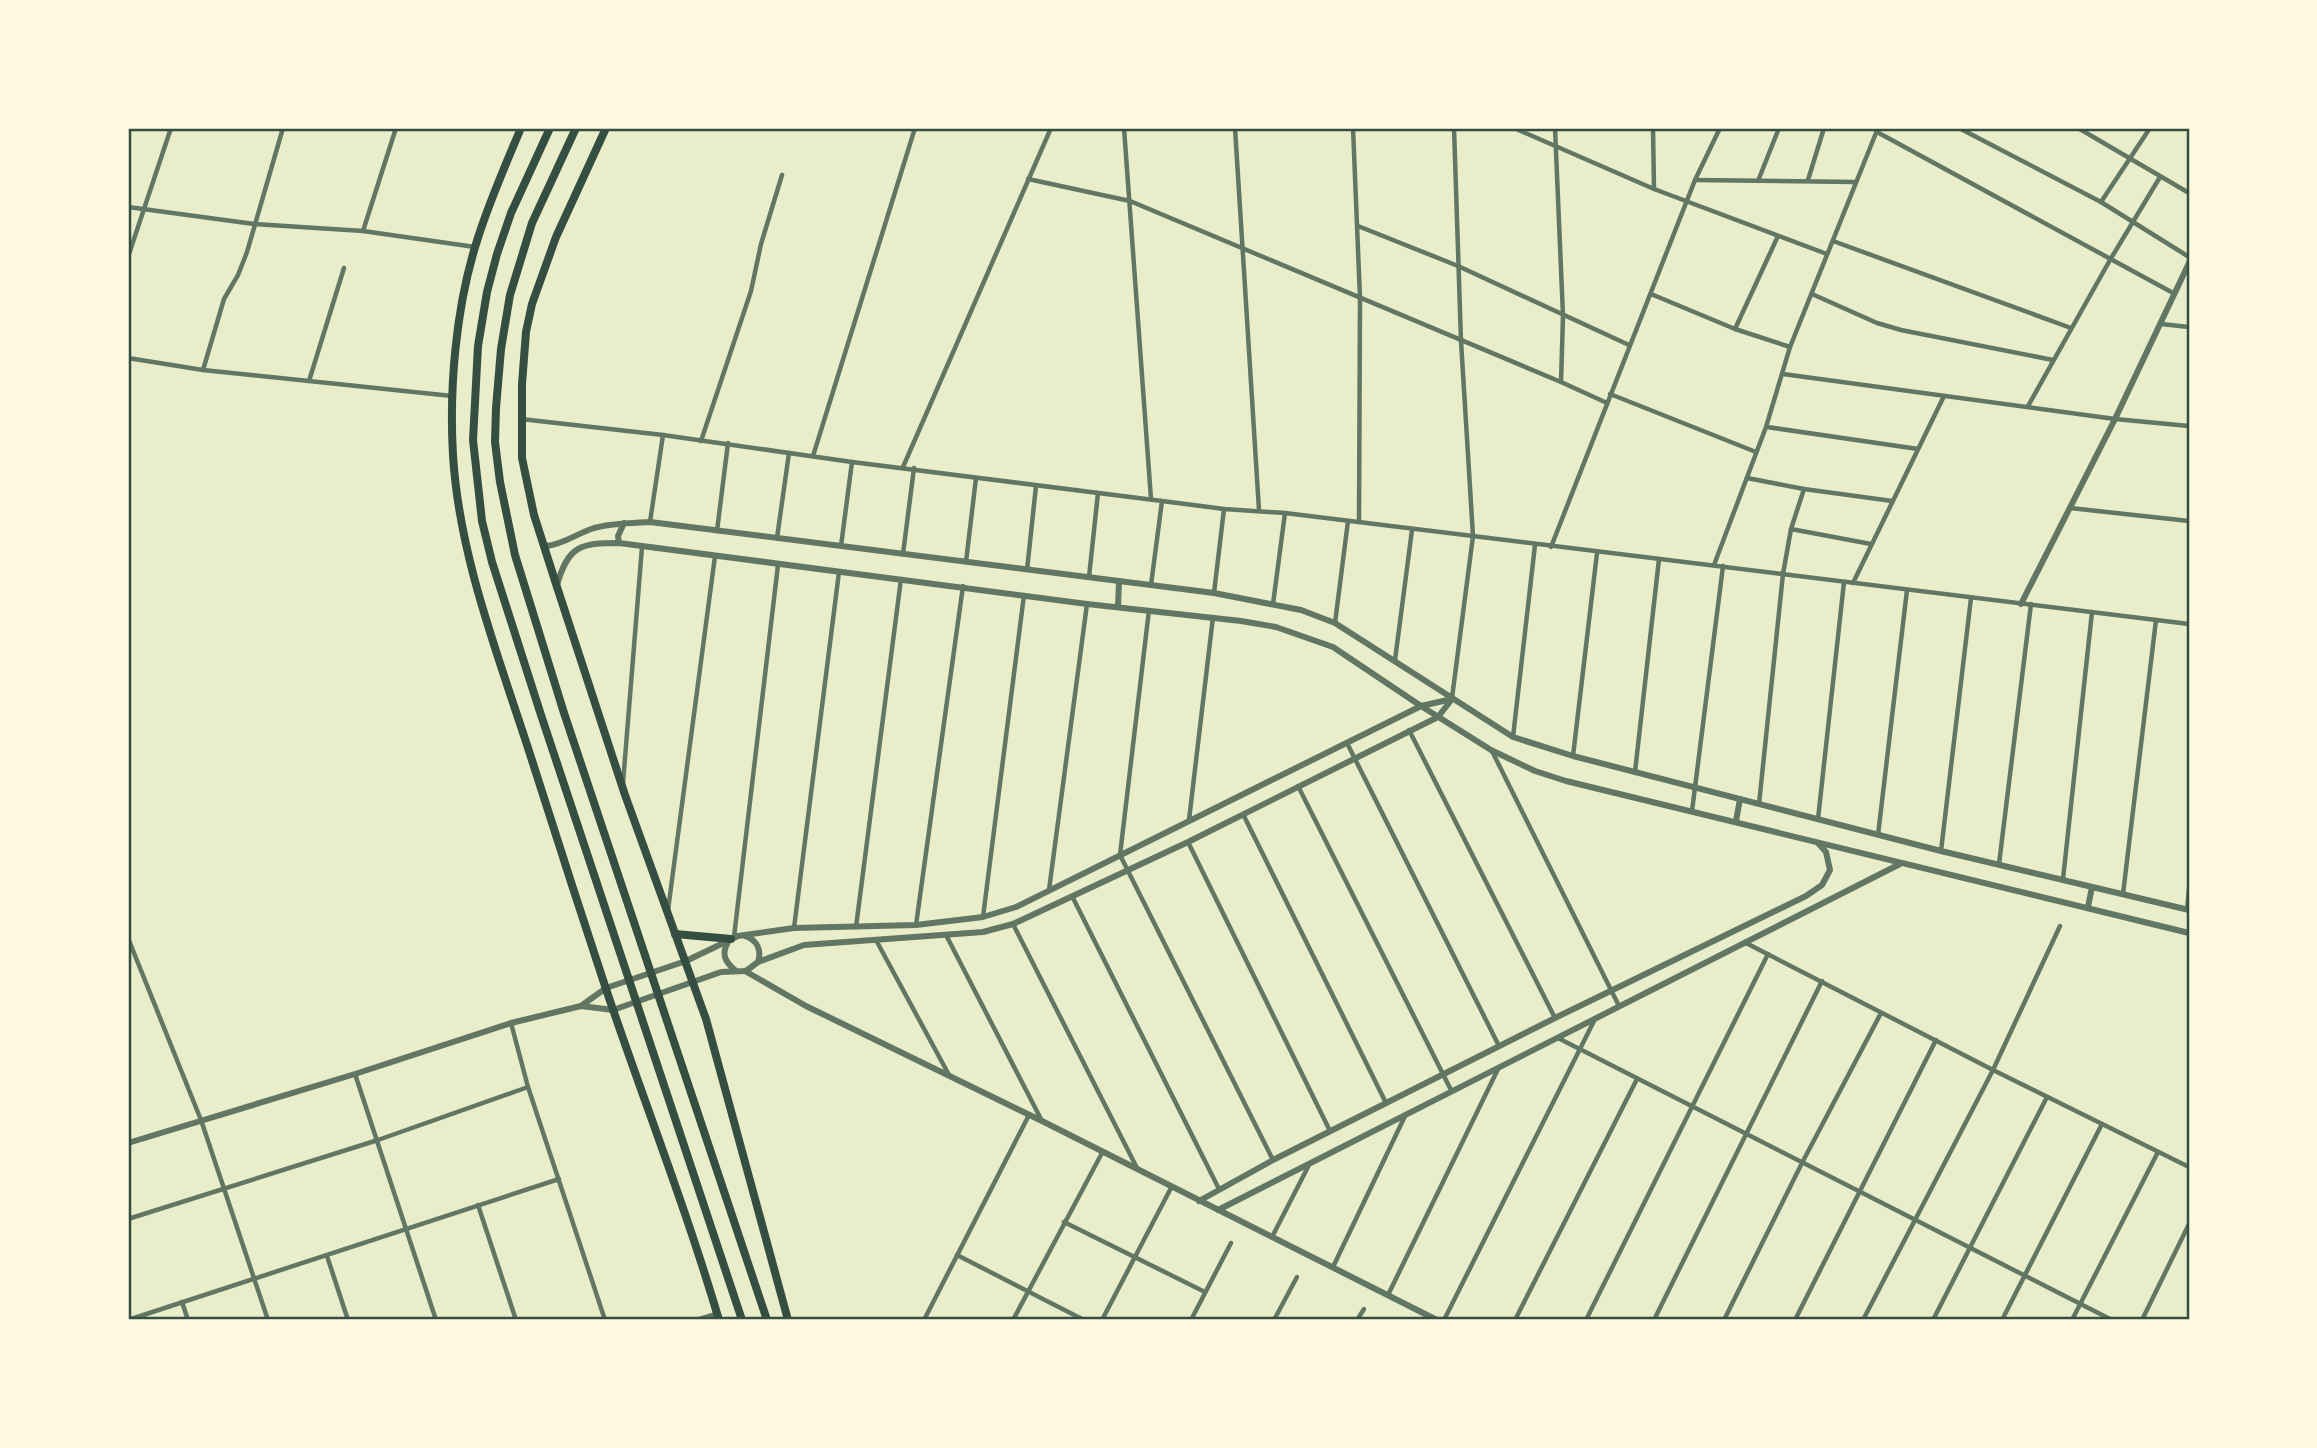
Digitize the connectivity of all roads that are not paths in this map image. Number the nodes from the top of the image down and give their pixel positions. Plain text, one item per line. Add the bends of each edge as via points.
1 (171, 128) edge
2 (283, 128) edge
3 (396, 128) edge
4 (521, 128) edge
5 (550, 128) edge
6 (576, 128) edge
7 (606, 128) edge
8 (915, 128) edge
9 (1051, 128) edge
10 (1124, 128) edge
11 (1235, 128) edge
12 (1353, 128) edge
13 (1454, 128) edge
14 (1514, 128) edge
15 (1555, 128) edge
16 (1653, 128) edge
17 (1720, 128) edge
18 (1779, 128) edge
19 (1824, 128) edge
20 (1959, 128) edge
21 (2078, 128) edge
22 (2150, 128) edge
23 (1878, 130) edge
24 (1555, 145) junction
25 (2129, 158) junction
26 (782, 175) dead end
27 (2160, 177) junction
28 (1028, 179) junction
29 (1695, 180) junction
30 (1808, 180) junction
31 (1758, 181) junction
32 (1856, 182) junction
33 (1654, 189) junction
34 (2189, 193) edge
35 (1130, 201) junction
36 (1687, 201) junction
37 (2101, 202) junction
38 (128, 207) edge
39 (144, 208) junction
40 (2134, 221) junction
41 (254, 224) junction
42 (1358, 226) junction
43 (363, 231) junction
44 (1778, 236) junction
45 (1833, 241) junction
46 (475, 247) junction
47 (1243, 249) junction
48 (1828, 254) junction
49 (128, 257) edge
50 (2189, 257) edge
51 (2110, 260) junction
52 (2189, 263) edge
53 (1458, 266) junction
54 (344, 268) dead end
55 (1651, 294) junction
56 (1812, 294) junction
57 (2175, 294) junction
58 (1360, 298) junction
59 (1563, 316) junction
60 (2161, 324) junction
61 (2189, 327) edge
62 (2071, 328) junction
63 (1735, 329) junction
64 (1461, 341) junction
65 (1629, 345) junction
66 (1790, 347) junction
67 (128, 358) edge
68 (2053, 360) junction
69 (202, 370) junction
70 (1783, 374) junction
71 (309, 382) junction
72 (1561, 382) junction
73 (1610, 394) junction
74 (453, 396) junction
75 (1944, 396) junction
76 (1607, 403) junction
77 (2028, 406) junction
78 (520, 419) junction
79 (2115, 419) junction
80 (2189, 426) edge
81 (1766, 427) junction
82 (663, 435) junction
83 (701, 441) junction
84 (728, 443) junction
85 (1918, 449) junction
86 (1756, 452) junction
87 (789, 453) junction
88 (813, 456) junction
89 (852, 462) junction
90 (903, 467) junction
91 (914, 468) junction
92 (976, 478) junction
93 (1747, 478) junction
94 (1036, 486) junction
95 (1804, 489) junction
96 (1098, 493) junction
97 (1151, 499) junction
98 (1162, 501) junction
99 (1892, 501) junction
100 (2070, 508) junction
101 (1224, 509) junction
102 (1259, 510) junction
103 (1285, 513) junction
104 (1348, 521) junction
105 (2189, 521) edge
106 (1359, 522) junction
107 (624, 523) junction
108 (650, 523) junction
109 (1791, 529) junction
110 (1412, 530) junction
111 (717, 531) junction
112 (1473, 536) junction
113 (777, 538) junction
114 (542, 542) junction
115 (619, 543) junction
116 (1871, 544) junction
117 (1535, 545) junction
118 (841, 546) junction
119 (642, 547) junction
120 (1551, 547) junction
121 (1597, 553) junction
122 (903, 554) junction
123 (715, 556) junction
124 (1659, 559) junction
125 (966, 562) junction
126 (778, 565) junction
127 (1714, 565) junction
128 (1723, 566) junction
129 (1027, 570) junction
130 (839, 572) junction
131 (1783, 574) junction
132 (1089, 578) junction
133 (901, 579) junction
134 (1119, 581) junction
135 (1844, 582) junction
136 (1853, 583) junction
137 (1151, 585) junction
138 (963, 586) junction
139 (557, 587) junction
140 (1907, 590) junction
141 (1213, 593) junction
142 (1024, 594) junction
143 (1971, 598) junction
144 (1087, 604) junction
145 (1273, 604) junction
146 (2021, 604) junction
147 (2031, 604) junction
148 (1118, 607) junction
149 (1149, 611) junction
150 (2092, 612) junction
151 (1213, 617) junction
152 (2156, 620) junction
153 (1335, 623) junction
154 (2189, 624) edge
155 (1395, 660) junction
156 (1452, 699) junction
157 (1421, 706) junction
158 (1438, 717) junction
159 (1409, 730) junction
160 (1513, 737) junction
161 (1347, 743) junction
162 (1491, 750) junction
163 (1573, 756) junction
164 (1354, 758) junction
165 (1635, 772) junction
166 (1298, 786) junction
167 (623, 788) junction
168 (1696, 788) junction
169 (1740, 799) junction
170 (1759, 804) junction
171 (1692, 811) junction
172 (1243, 813) junction
173 (1818, 819) junction
174 (1189, 821) junction
175 (1736, 821) junction
176 (1878, 835) junction
177 (1188, 842) junction
178 (1818, 843) junction
179 (1941, 851) junction
180 (1120, 855) junction
181 (1901, 864) junction
182 (2000, 864) junction
183 (1128, 870) junction
184 (2063, 879) junction
185 (2092, 887) junction
186 (2189, 888) edge
187 (1049, 890) junction
188 (2123, 894) junction
189 (1072, 896) junction
190 (2088, 907) junction
191 (2188, 910) edge
192 (667, 914) junction
193 (983, 917) junction
194 (1013, 924) junction
195 (916, 925) junction
196 (2060, 926) dead end
197 (794, 928) junction
198 (856, 928) junction
199 (2189, 933) edge
200 (675, 934) junction
201 (946, 935) junction
202 (746, 936) junction
203 (128, 938) edge
204 (731, 939) junction
205 (876, 940) junction
206 (1746, 943) junction
207 (1768, 954) junction
208 (686, 961) junction
209 (758, 962) junction
210 (735, 970) junction
211 (744, 971) junction
212 (1822, 981) junction
213 (694, 982) junction
214 (606, 988) junction
215 (1612, 992) junction
216 (581, 1006) junction
217 (1619, 1006) junction
218 (613, 1010) junction
219 (1881, 1013) junction
220 (1555, 1018) junction
221 (1595, 1019) junction
222 (511, 1023) junction
223 (1558, 1038) junction
224 (1936, 1040) junction
225 (1500, 1046) junction
226 (1579, 1050) junction
227 (1500, 1066) junction
228 (1993, 1070) junction
229 (355, 1074) junction
230 (1443, 1075) junction
231 (950, 1076) junction
232 (1637, 1079) junction
233 (528, 1087) junction
234 (1451, 1090) junction
235 (2047, 1097) junction
236 (1386, 1103) junction
237 (1691, 1107) junction
238 (1029, 1115) junction
239 (1405, 1115) junction
240 (201, 1120) junction
241 (1042, 1121) junction
242 (2102, 1124) junction
243 (1330, 1131) junction
244 (1746, 1135) junction
245 (378, 1140) junction
246 (128, 1143) edge
247 (2158, 1152) junction
248 (1102, 1153) junction
249 (1273, 1160) junction
250 (1310, 1163) junction
251 (1802, 1163) junction
252 (2189, 1167) edge
253 (1137, 1169) junction
254 (559, 1179) junction
255 (223, 1188) junction
256 (1171, 1188) junction
257 (1219, 1189) junction
258 (1858, 1192) junction
259 (1199, 1201) junction
260 (478, 1205) junction
261 (1218, 1210) junction
262 (128, 1219) edge
263 (1913, 1220) junction
264 (1064, 1222) junction
265 (2189, 1224) edge
266 (406, 1230) junction
267 (1272, 1237) junction
268 (1231, 1243) dead end
269 (1969, 1248) junction
270 (957, 1255) junction
271 (327, 1256) junction
272 (1134, 1257) junction
273 (1333, 1268) junction
274 (2024, 1276) junction
275 (1297, 1277) dead end
276 (254, 1278) junction
277 (1028, 1292) junction
278 (1205, 1292) junction
279 (1388, 1295) junction
280 (181, 1302) junction
281 (2080, 1305) junction
282 (1364, 1309) dead end
283 (718, 1317) edge
284 (128, 1320) edge
285 (188, 1320) edge
286 (268, 1320) edge
287 (348, 1320) edge
288 (436, 1320) edge
289 (516, 1320) edge
290 (605, 1320) edge
291 (696, 1320) edge
292 (742, 1320) edge
293 (767, 1320) edge
294 (788, 1320) edge
295 (924, 1320) edge
296 (1013, 1320) edge
297 (1084, 1320) edge
298 (1102, 1320) edge
299 (1191, 1320) edge
300 (1274, 1320) edge
301 (1357, 1320) edge
302 (1437, 1320) edge
303 (1444, 1320) edge
304 (1515, 1320) edge
305 (1586, 1320) edge
306 (1654, 1320) edge
307 (1724, 1320) edge
308 (1795, 1320) edge
309 (1863, 1320) edge
310 (1933, 1320) edge
311 (2002, 1320) edge
312 (2072, 1320) edge
313 (2112, 1320) edge
314 (2142, 1320) edge

1 - 39 street
2 - 41 street
3 - 43 street
4 - 46 main road
5 - 292 main road via 511,213 487,292 478,346 472,440 482,521
6 - 293 main road via 519,262 501,349 495,442 500,482 515,555 564,713
7 - 78 main road via 556,237 532,304
8 - 88 street
9 - 28 street
10 - 35 street
11 - 47 street
12 - 42 street
13 - 53 street
14 - 24 street
15 - 24 street
16 - 33 street
17 - 29 street
18 - 31 street
19 - 30 street
20 - 37 street
21 - 25 street
22 - 25 street
23 - 32 street
23 - 51 street
24 - 33 street
24 - 59 street
25 - 27 street
25 - 37 street
26 - 83 street via 751,291
27 - 34 street
27 - 40 street
28 - 35 street
28 - 90 street
29 - 31 street
29 - 36 street
30 - 31 street
30 - 32 street
32 - 45 street
33 - 36 street
35 - 47 street
35 - 97 street
36 - 44 street
36 - 55 street
37 - 40 street
38 - 39 street
39 - 41 street
39 - 49 street
40 - 50 street
40 - 51 street
41 - 43 street
41 - 69 street
42 - 53 street
42 - 58 street
43 - 46 street
44 - 48 street
44 - 63 street
45 - 48 street
45 - 62 street
46 - 74 main road via 464,290
47 - 58 street
47 - 102 street
48 - 56 street
51 - 57 street
51 - 62 street
52 - 57 street
53 - 59 street
53 - 64 street
54 - 71 street
55 - 63 street
55 - 65 street
56 - 66 street
56 - 68 street via 1901,330
57 - 60 street
58 - 64 street
58 - 106 street
59 - 65 street
59 - 72 street
60 - 61 street
60 - 79 street
62 - 68 street
63 - 66 street
64 - 72 street
64 - 112 street
65 - 73 street
66 - 70 street
67 - 69 street
68 - 77 street
69 - 71 street
70 - 75 street
70 - 81 street
71 - 74 street
72 - 76 street
73 - 76 street
73 - 86 street
74 - 214 main road via 453,457 471,568
75 - 77 street
75 - 85 street
76 - 120 street
77 - 79 street
78 - 82 street
78 - 114 main road via 522,458
79 - 80 street
79 - 100 street
81 - 85 street
81 - 86 street
82 - 83 street
82 - 108 street
83 - 84 street
84 - 87 street
84 - 111 street
85 - 99 street
86 - 93 street
87 - 88 street
87 - 113 street
88 - 89 street
89 - 90 street
89 - 118 street
90 - 91 street
91 - 92 street
91 - 122 street
92 - 94 street
92 - 125 street
93 - 95 street
93 - 127 street
94 - 96 street
94 - 129 street
95 - 99 street
95 - 109 street
96 - 97 street
96 - 132 street
97 - 98 street
98 - 101 street
98 - 137 street
99 - 116 street
100 - 105 street
100 - 146 street
101 - 102 street
101 - 141 street
102 - 103 street
103 - 104 street
103 - 145 street
104 - 106 street
104 - 153 street
106 - 110 street
107 - 108 street
107 - 114 street via 592,529 555,545
107 - 115 street
108 - 111 street
109 - 116 street
109 - 131 street
110 - 112 street
110 - 155 street
111 - 113 street
112 - 117 street
112 - 156 street
113 - 118 street
114 - 139 main road
115 - 119 street
115 - 139 street via 595,543 569,554
116 - 136 street
117 - 120 street
117 - 160 street
118 - 122 street
119 - 123 street
119 - 167 street
120 - 121 street
121 - 124 street
121 - 163 street
122 - 125 street
123 - 126 street
123 - 192 street
124 - 127 street
124 - 165 street
125 - 129 street
126 - 130 street
126 - 204 street
127 - 128 street
128 - 131 street
128 - 168 street
129 - 132 street
130 - 133 street
130 - 197 street
131 - 135 street
131 - 170 street
132 - 134 street
133 - 138 street
133 - 198 street
134 - 137 street
134 - 148 street
135 - 136 street
135 - 173 street
136 - 140 street
137 - 141 street
138 - 142 street
138 - 195 street
139 - 167 main road
140 - 143 street
140 - 176 street
141 - 145 street
142 - 144 street
142 - 193 street
143 - 146 street
143 - 179 street
144 - 148 street
144 - 187 street
145 - 153 street
146 - 147 street
147 - 150 street
147 - 182 street
148 - 149 street
149 - 151 street
149 - 180 street
150 - 152 street
150 - 184 street
151 - 157 street via 1276,627 1333,646
151 - 174 street
152 - 154 street
152 - 188 street
153 - 155 street
155 - 156 street
156 - 157 street
156 - 158 street
156 - 160 street
157 - 158 street
157 - 161 street
158 - 159 street
158 - 162 street
159 - 164 street
159 - 220 street
160 - 163 street
161 - 164 street
161 - 174 street
162 - 171 street via 1555,777
162 - 215 street
163 - 165 street
164 - 166 street
164 - 225 street
165 - 168 street
166 - 172 street
166 - 230 street
167 - 192 main road
168 - 169 street
168 - 171 street
169 - 170 street
169 - 175 street
170 - 173 street
171 - 175 street
172 - 177 street
172 - 236 street
173 - 176 street
174 - 180 street
175 - 178 street
176 - 179 street
177 - 183 street
177 - 243 street
178 - 181 street
178 - 215 street via 1826,852 1830,870 1814,891
179 - 182 street
180 - 183 street
180 - 187 street
181 - 190 street
181 - 206 street
182 - 184 street
183 - 189 street
183 - 249 street
184 - 185 street
185 - 188 street
185 - 190 street
186 - 191 street
187 - 193 street
188 - 191 street
189 - 194 street
189 - 257 street
190 - 199 street
192 - 200 main road
193 - 195 street
194 - 201 street
194 - 253 street
195 - 198 street
196 - 228 street
197 - 198 street
197 - 202 street
200 - 204 main road
200 - 208 main road
201 - 205 street
201 - 241 street
202 - 204 street
202 - 209 street via 757,945
203 - 240 street
204 - 208 street
204 - 210 street via 725,947 725,960
205 - 209 street via 804,945
205 - 231 street
206 - 207 street
206 - 217 street
207 - 212 street
207 - 237 street
208 - 213 main road
208 - 214 street
209 - 211 street
210 - 211 street
210 - 213 street
211 - 231 street
212 - 219 street
212 - 244 street
213 - 218 street
213 - 294 main road
214 - 216 street
214 - 218 main road
215 - 217 street
215 - 220 street
216 - 218 street
216 - 222 street
217 - 221 street
218 - 283 main road
219 - 224 street
219 - 251 street
220 - 225 street
221 - 223 street
221 - 226 street
222 - 229 street
222 - 233 street
223 - 226 street
223 - 227 street
224 - 228 street
224 - 258 street
225 - 230 street
226 - 232 street
226 - 303 street
227 - 234 street
227 - 279 street
228 - 235 street
228 - 263 street
229 - 240 street
229 - 245 street
230 - 234 street
230 - 236 street
231 - 238 street
232 - 237 street
232 - 304 street
233 - 245 street
233 - 254 street
234 - 239 street
235 - 242 street
235 - 269 street
236 - 243 street
237 - 244 street
237 - 305 street
238 - 241 street
238 - 270 street
239 - 250 street
239 - 273 street
240 - 246 street
240 - 255 street
241 - 248 street
242 - 247 street
242 - 274 street
243 - 249 street
244 - 251 street
244 - 306 street
245 - 255 street
245 - 266 street
247 - 252 street
247 - 281 street
248 - 253 street
248 - 264 street
249 - 257 street
250 - 261 street
250 - 267 street
251 - 258 street
251 - 307 street
253 - 256 street
254 - 260 street
254 - 290 street
255 - 262 street
255 - 276 street
256 - 259 street
256 - 272 street
257 - 259 street
258 - 263 street
258 - 308 street
259 - 261 street
260 - 266 street
260 - 289 street
261 - 267 street
263 - 269 street
263 - 309 street
264 - 272 street
264 - 277 street
265 - 314 street
266 - 271 street
266 - 288 street
267 - 273 street
268 - 278 street
269 - 274 street
269 - 310 street
270 - 277 street
270 - 295 street
271 - 276 street
271 - 287 street
272 - 278 street
272 - 298 street
273 - 279 street
274 - 281 street
274 - 311 street
275 - 300 street
276 - 280 street
276 - 286 street
277 - 296 street
277 - 297 street
278 - 299 street
279 - 302 street
280 - 284 street
280 - 285 street
281 - 312 street
281 - 313 street
282 - 301 street
283 - 291 street

